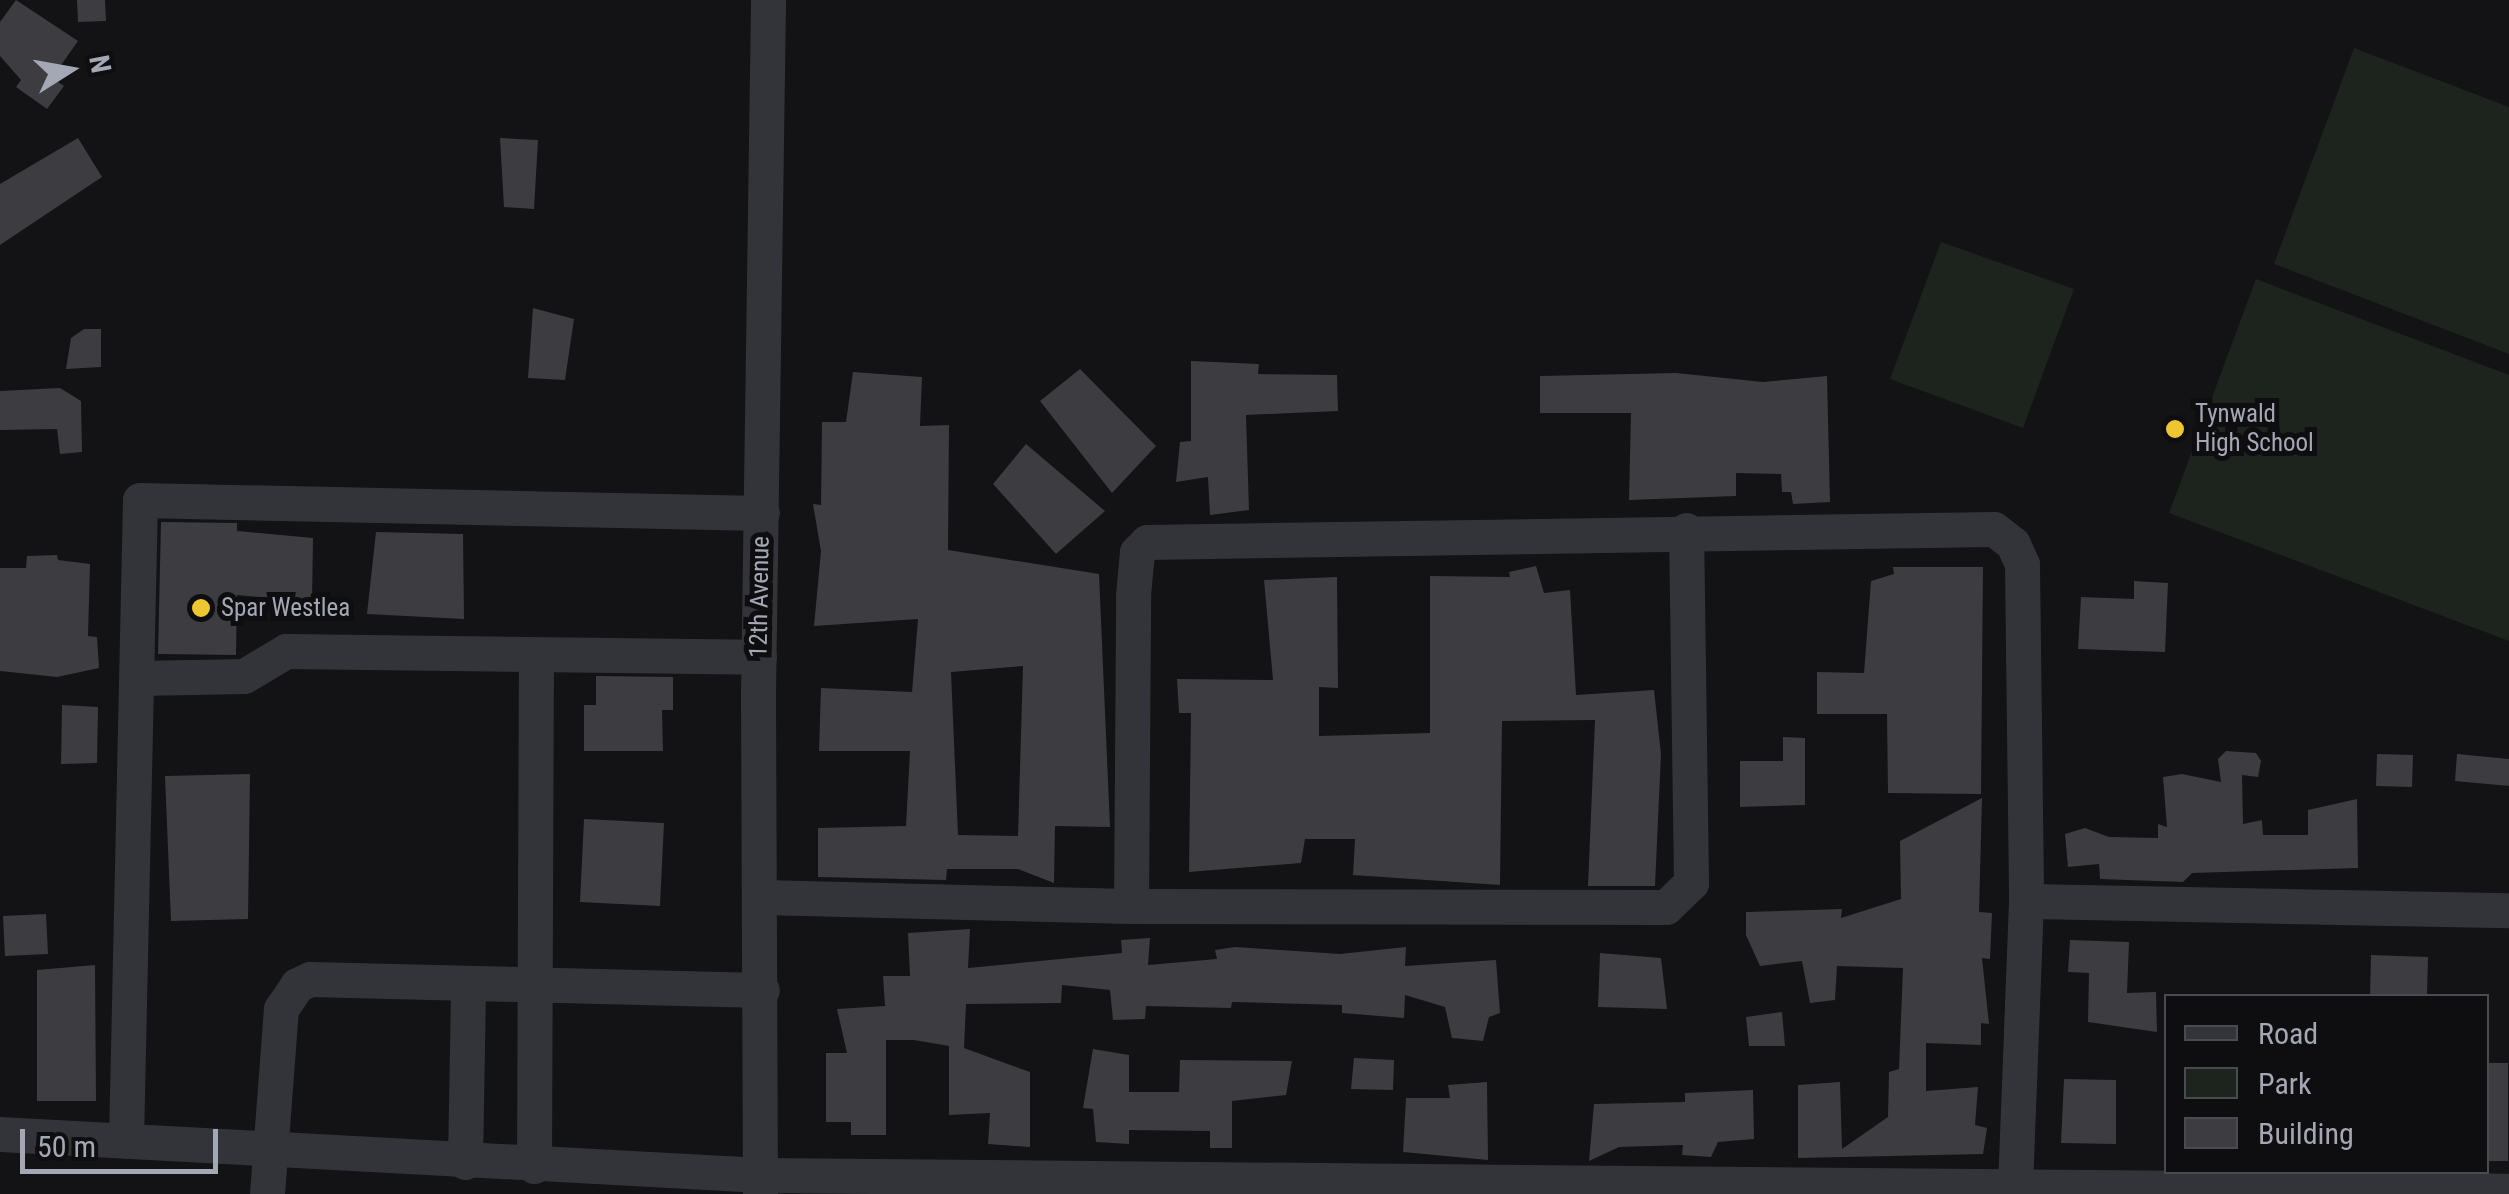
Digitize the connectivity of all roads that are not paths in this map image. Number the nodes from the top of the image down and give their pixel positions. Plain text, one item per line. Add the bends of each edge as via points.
1 (768, 0) edge
2 (762, 513) junction
3 (1686, 530) junction
4 (536, 656) junction
5 (759, 657) junction
6 (139, 678) junction
7 (760, 896) junction
8 (2026, 901) junction
9 (1131, 906) junction
10 (2509, 910) edge
11 (468, 983) junction
12 (538, 985) junction
13 (762, 990) junction
14 (0, 1134) edge
15 (126, 1142) junction
16 (268, 1152) junction
17 (465, 1162) junction
18 (534, 1166) junction
19 (761, 1184) edge
20 (2509, 1191) edge
21 (2016, 1192) edge
22 (267, 1194) edge

1 - 2 street, 12th Avenue
2 - 5 street, 12th Avenue
2 - 6 street via 140,500
3 - 8 street via 1994,529 2013,544 2022,564
3 - 9 street via 1147,542 1138,552 1133,595
3 - 9 street via 1690,883 1677,902 1654,910
4 - 5 street
4 - 6 street via 286,651 244,676
4 - 12 street
5 - 7 street, 12th Avenue
6 - 15 street
7 - 9 street
7 - 13 street, 12th Avenue
8 - 10 street
8 - 21 street
11 - 12 street
11 - 16 street via 297,984 281,1009
11 - 17 street
12 - 13 street
12 - 18 street
13 - 19 street, 12th Avenue
14 - 15 street
15 - 16 street
16 - 17 street
16 - 22 street
17 - 18 street
18 - 19 street
19 - 21 street
20 - 21 street

